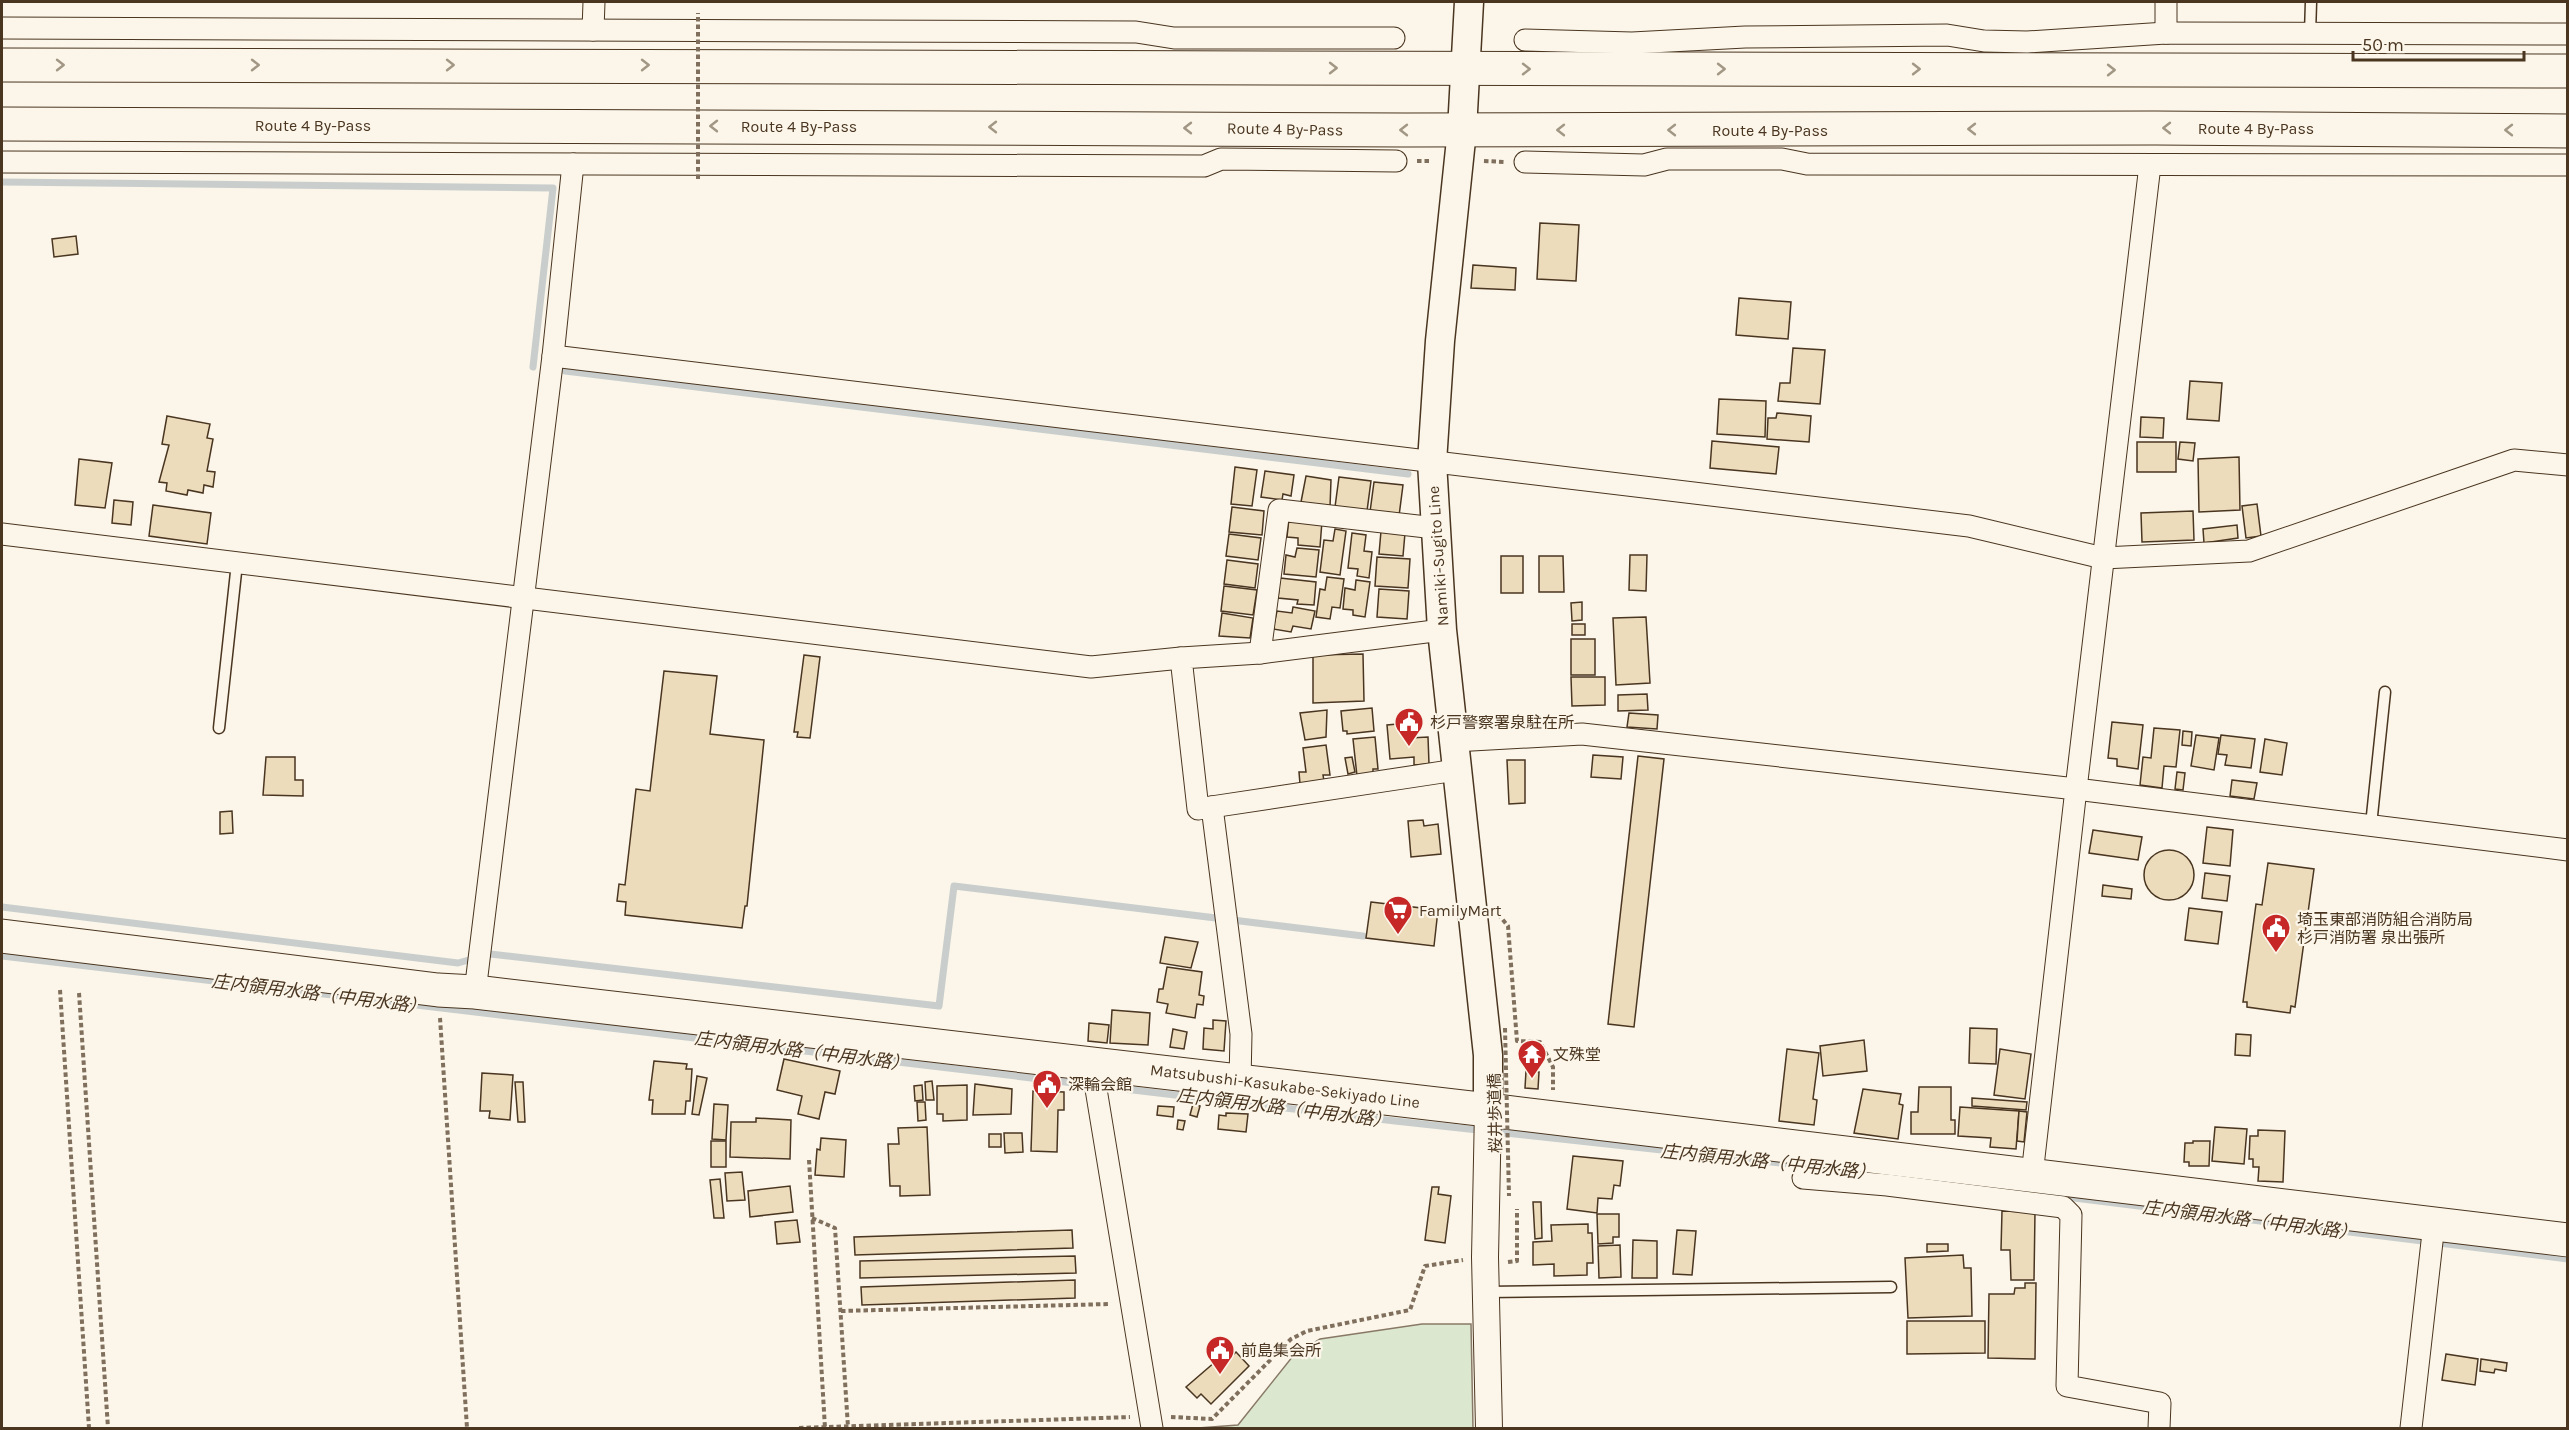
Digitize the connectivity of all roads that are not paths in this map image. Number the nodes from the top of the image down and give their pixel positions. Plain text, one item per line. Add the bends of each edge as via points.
1 (594, 2) edge
2 (1469, 2) edge
3 (2166, 2) edge
4 (2311, 2) edge
5 (2, 28) edge
6 (554, 30) junction
7 (593, 30) junction
8 (2166, 33) junction
9 (2310, 34) junction
10 (2568, 34) edge
11 (1394, 38) dead end
12 (1525, 40) dead end
13 (1209, 53) junction
14 (2031, 56) junction
15 (2, 65) edge
16 (555, 65) junction
17 (1467, 69) junction
18 (2568, 71) edge
19 (2, 124) edge
20 (2277, 129) junction
21 (1462, 130) junction
22 (2568, 131) edge
23 (1278, 143) junction
24 (1396, 161) dead end
25 (2, 162) edge
26 (1525, 162) dead end
27 (573, 164) junction
28 (2150, 165) junction
29 (2280, 165) junction
30 (2568, 165) edge
31 (553, 356) junction
32 (1432, 462) junction
33 (2568, 465) edge
34 (1435, 528) junction
35 (2, 534) edge
36 (2103, 558) junction
37 (237, 563) junction
38 (523, 599) junction
39 (1442, 630) junction
40 (1260, 653) junction
41 (1181, 658) junction
42 (2385, 692) dead end
43 (219, 728) dead end
44 (1454, 741) junction
45 (1456, 770) junction
46 (2076, 789) junction
47 (1212, 807) junction
48 (2371, 825) junction
49 (2568, 850) edge
50 (2, 936) edge
51 (475, 992) junction
52 (1100, 1065) junction
53 (1240, 1081) junction
54 (1488, 1110) junction
55 (2032, 1175) junction
56 (1803, 1178) dead end
57 (1994, 1184) junction
58 (2434, 1224) junction
59 (2568, 1240) edge
60 (1891, 1287) dead end
61 (1486, 1292) junction
62 (1152, 1428) edge
63 (1489, 1428) edge
64 (2159, 1428) edge
65 (2411, 1428) edge

1 - 7 street
2 - 17 main road, Namiki-Sugito Line
3 - 8 street
4 - 9 lane
5 - 6 street
6 - 7 street
6 - 16 street
7 - 13 street via 1136,32 1174,38
8 - 9 street
8 - 14 street
9 - 10 street
11 - 13 street
12 - 14 street via 1632,43 1745,36 1947,35 1984,41
16 -> 13 main road
13 -> 17 main road
17 -> 14 main road
14 -> 18 main road
15 -> 16 main road
17 - 21 main road, Namiki-Sugito Line
23 -> 19 main road, Route 4 By-Pass
20 -> 21 main road, Route 4 By-Pass
22 -> 20 main road, Route 4 By-Pass
20 - 29 street
21 -> 23 main road, Route 4 By-Pass
21 - 32 main road, Namiki-Sugito Line
23 - 24 street via 1336,162
23 - 27 street via 1204,166
25 - 27 street
26 - 28 street via 1644,165 1667,159 1782,159 1807,164
27 - 31 street
28 - 29 street
28 - 36 street
29 - 30 street
31 - 32 street
31 - 38 street
32 - 34 main road, Namiki-Sugito Line
32 - 36 street via 1969,526
33 - 36 street via 2514,460 2249,551
34 - 39 main road, Namiki-Sugito Line
34 - 40 street via 1279,510
35 - 37 street
36 - 46 street
37 - 38 street
37 - 43 lane
38 - 41 street via 1091,667
38 - 51 street
39 - 40 street
39 - 44 main road, Namiki-Sugito Line
40 - 41 street
41 - 47 street via 1198,809
42 - 48 lane
44 - 45 main road, Namiki-Sugito Line
44 - 46 street via 1582,734
45 - 47 street
45 - 54 main road, Namiki-Sugito Line via 1488,1055
46 - 48 street
46 - 55 street
47 - 53 street via 1241,1034
48 - 49 street
50 - 51 main road, Matsubushi-Kasukabe-Sekiyado Line
51 - 52 main road, Matsubushi-Kasukabe-Sekiyado Line
52 - 53 main road, Matsubushi-Kasukabe-Sekiyado Line
52 - 62 street via 1096,1089
53 - 54 main road, Matsubushi-Kasukabe-Sekiyado Line
54 - 57 main road, Matsubushi-Kasukabe-Sekiyado Line
54 - 61 street
55 - 57 main road, Matsubushi-Kasukabe-Sekiyado Line
55 - 58 main road, Matsubushi-Kasukabe-Sekiyado Line
56 - 57 street
57 - 64 street via 2063,1207 2071,1215 2067,1386 2160,1402
58 - 59 main road, Matsubushi-Kasukabe-Sekiyado Line
58 - 65 street
60 - 61 lane
61 - 63 street

